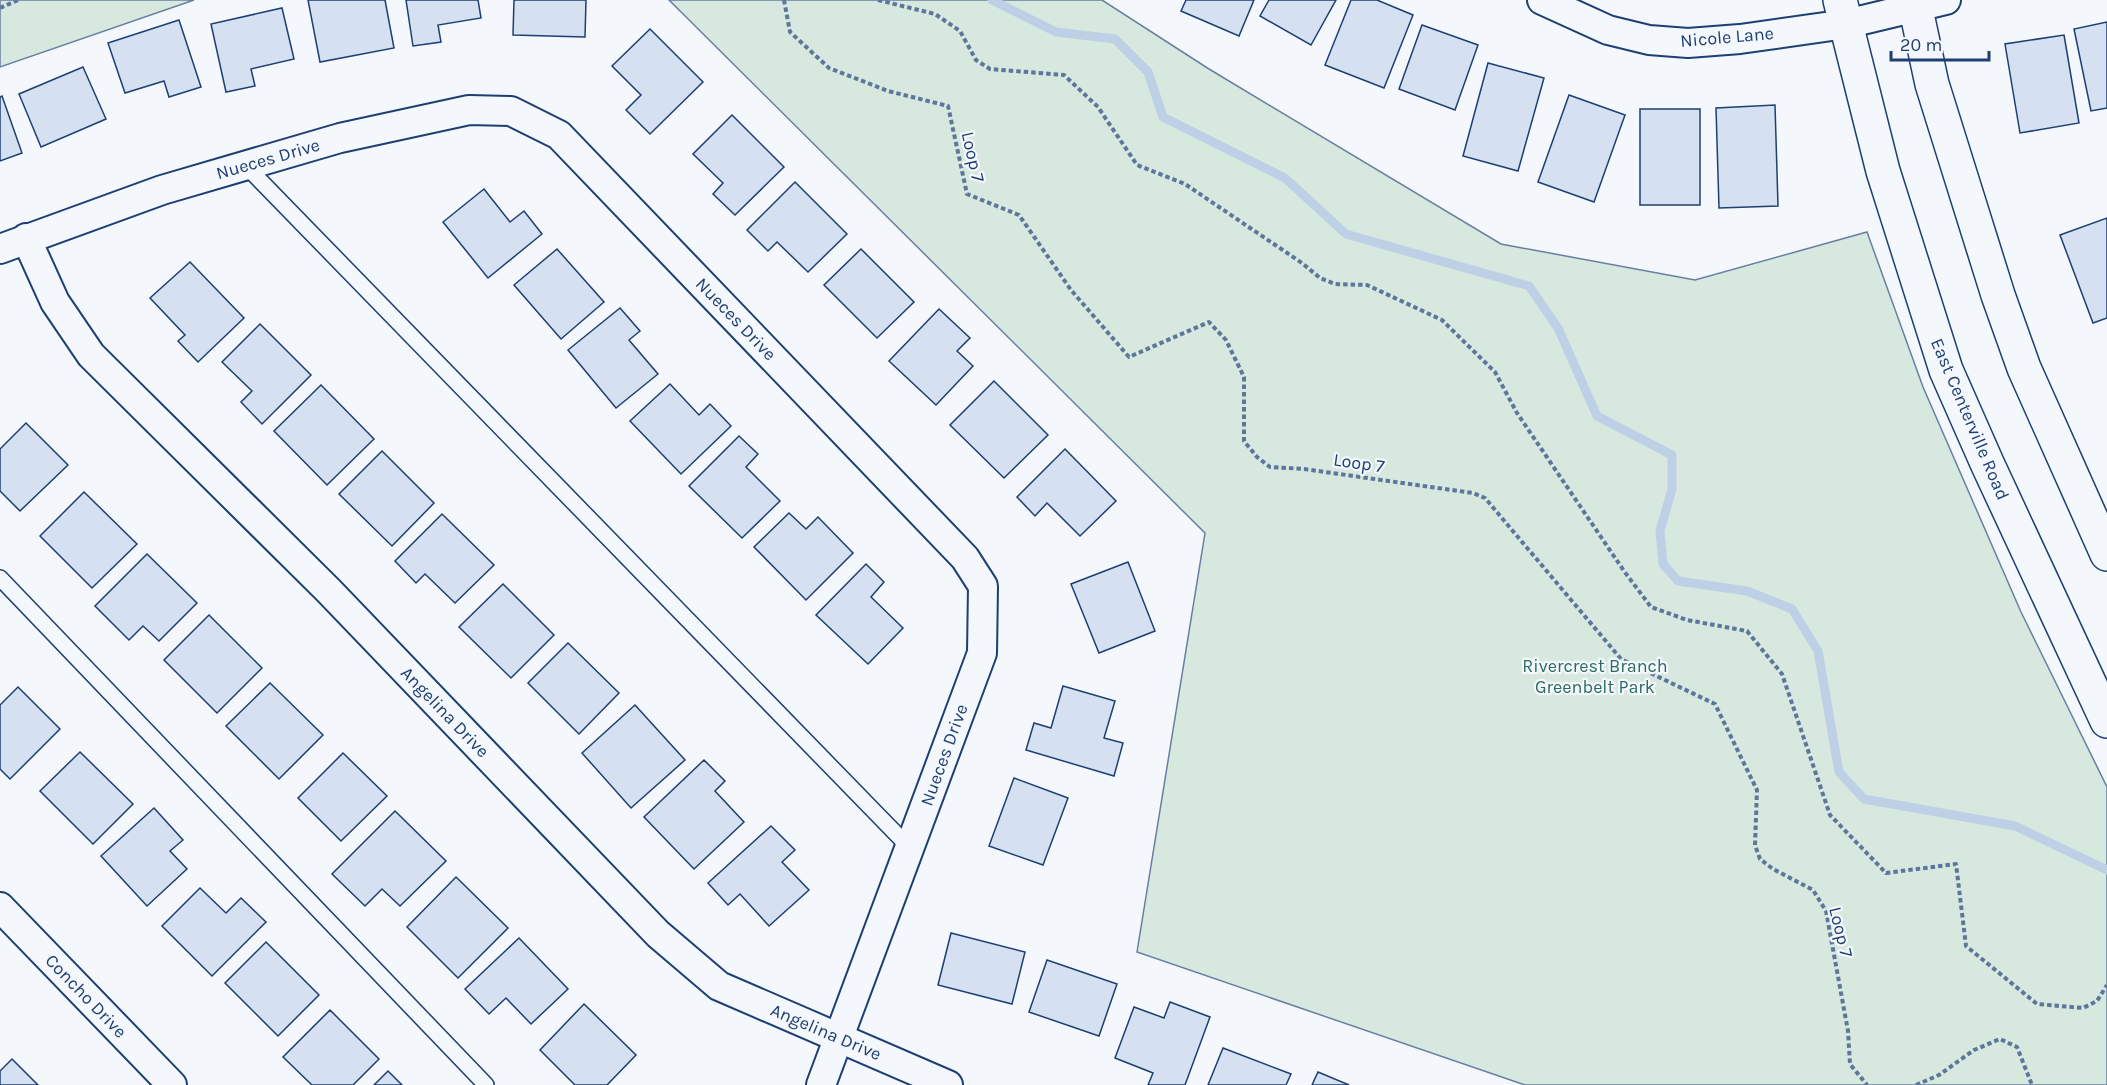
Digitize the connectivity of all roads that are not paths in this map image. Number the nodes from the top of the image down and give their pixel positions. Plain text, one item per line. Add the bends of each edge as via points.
1 (1542, 0) edge
2 (1926, 3) edge
3 (1843, 12) edge
4 (245, 165) junction
5 (13, 243) edge
6 (2107, 554) edge
7 (0, 578) edge
8 (2107, 721) edge
9 (909, 847) junction
10 (0, 907) edge
11 (839, 1036) junction
12 (172, 1085) edge
13 (486, 1085) edge
14 (821, 1085) edge
15 (948, 1085) edge

1 - 3 street, Nicole Lane via 1608,30 1648,40 1688,43 1740,39
2 - 3 street, Nicole Lane
2 - 6 main road via 1932,84 1977,231 2028,377
3 - 8 main road, East Centerville Road via 1883,171 1946,370
4 - 5 street, Nueces Drive
4 - 9 lane
4 - 9 street, Nueces Drive via 340,138 469,110 510,111 559,135 965,558 983,585 982,652
5 - 11 street, Angelina Drive via 91,355 329,591 658,934 719,986
7 - 13 lane
9 - 11 street, Nueces Drive
10 - 12 street, Concho Drive
11 - 14 street, Nueces Drive
11 - 15 street, Angelina Drive

